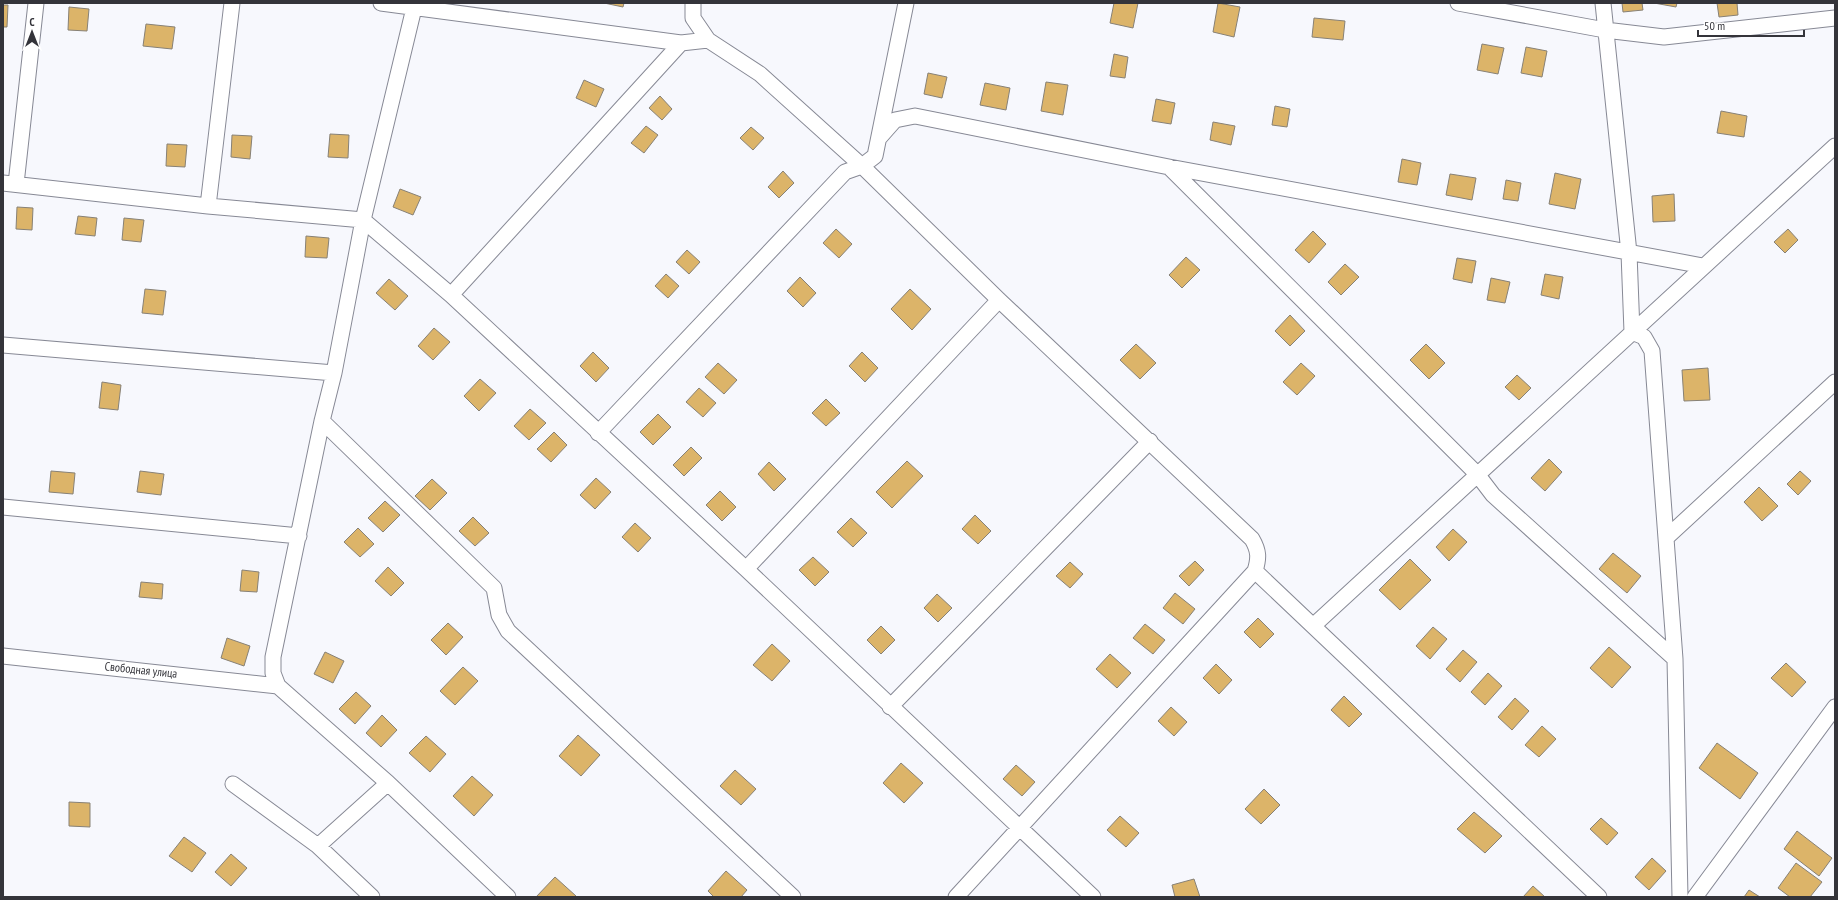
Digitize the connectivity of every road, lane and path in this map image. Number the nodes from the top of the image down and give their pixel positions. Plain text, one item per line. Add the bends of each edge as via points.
1 (36, 3) edge
2 (232, 3) edge
3 (381, 3) edge
4 (693, 3) edge
5 (906, 3) edge
6 (1458, 3) edge
7 (1603, 3) edge
8 (414, 8) junction
9 (1835, 18) edge
10 (1605, 30) junction
11 (708, 40) junction
12 (681, 43) junction
13 (880, 137) junction
14 (1835, 146) edge
15 (862, 166) junction
16 (1168, 167) junction
17 (10, 184) edge
18 (208, 206) junction
19 (363, 220) junction
20 (1629, 254) junction
21 (1703, 266) junction
22 (451, 295) junction
23 (999, 300) junction
24 (1632, 332) junction
25 (3, 345) edge
26 (334, 373) junction
27 (1835, 382) edge
28 (322, 421) junction
29 (598, 433) junction
30 (1150, 441) junction
31 (1477, 474) junction
32 (3, 507) edge
33 (299, 536) junction
34 (1666, 538) junction
35 (746, 569) junction
36 (1255, 571) junction
37 (1312, 626) junction
38 (3, 656) edge
39 (1675, 659) junction
40 (278, 686) junction
41 (890, 707) junction
42 (1835, 707) edge
43 (388, 783) junction
44 (232, 784) dead end
45 (1020, 827) junction
46 (318, 846) junction
47 (372, 897) edge
48 (508, 897) edge
49 (793, 897) edge
50 (956, 897) edge
51 (1094, 897) edge
52 (1599, 897) edge
53 (1680, 897) edge
54 (1695, 897) edge

1 - 17 street
2 - 18 street
3 - 8 street
4 - 11 street via 692,18
5 - 13 street
6 - 10 street
7 - 10 street
8 - 12 street
8 - 19 street
9 - 10 street via 1664,37
10 - 20 street
11 - 12 street
11 - 15 street via 760,74
12 - 22 street
13 - 15 street via 875,156
13 - 16 street via 895,120 915,116
14 - 21 street
15 - 23 street
15 - 29 street via 845,172
16 - 20 street
16 - 31 street
17 - 18 street
18 - 19 street
19 - 22 street
19 - 26 street
20 - 21 street
20 - 24 street
21 - 24 street
22 - 29 street
23 - 30 street
23 - 35 street
24 - 31 street
24 - 34 street via 1644,337 1652,351
25 - 26 street
26 - 28 street
27 - 34 street
28 - 33 street
28 - 49 street via 494,588 499,615 508,631
29 - 35 street
30 - 36 street via 1252,539 1258,550 1259,560
30 - 41 street
31 - 37 street
31 - 39 street via 1492,495
32 - 33 street
33 - 40 street via 273,656 273,673
34 - 39 street
35 - 41 street
36 - 37 street
36 - 45 street
37 - 52 street
38 - 40 street, Свободная улица
39 - 53 street
40 - 43 street
41 - 45 street
42 - 54 street
43 - 46 street
43 - 48 street
44 - 46 street
45 - 50 street
45 - 51 street
46 - 47 street

